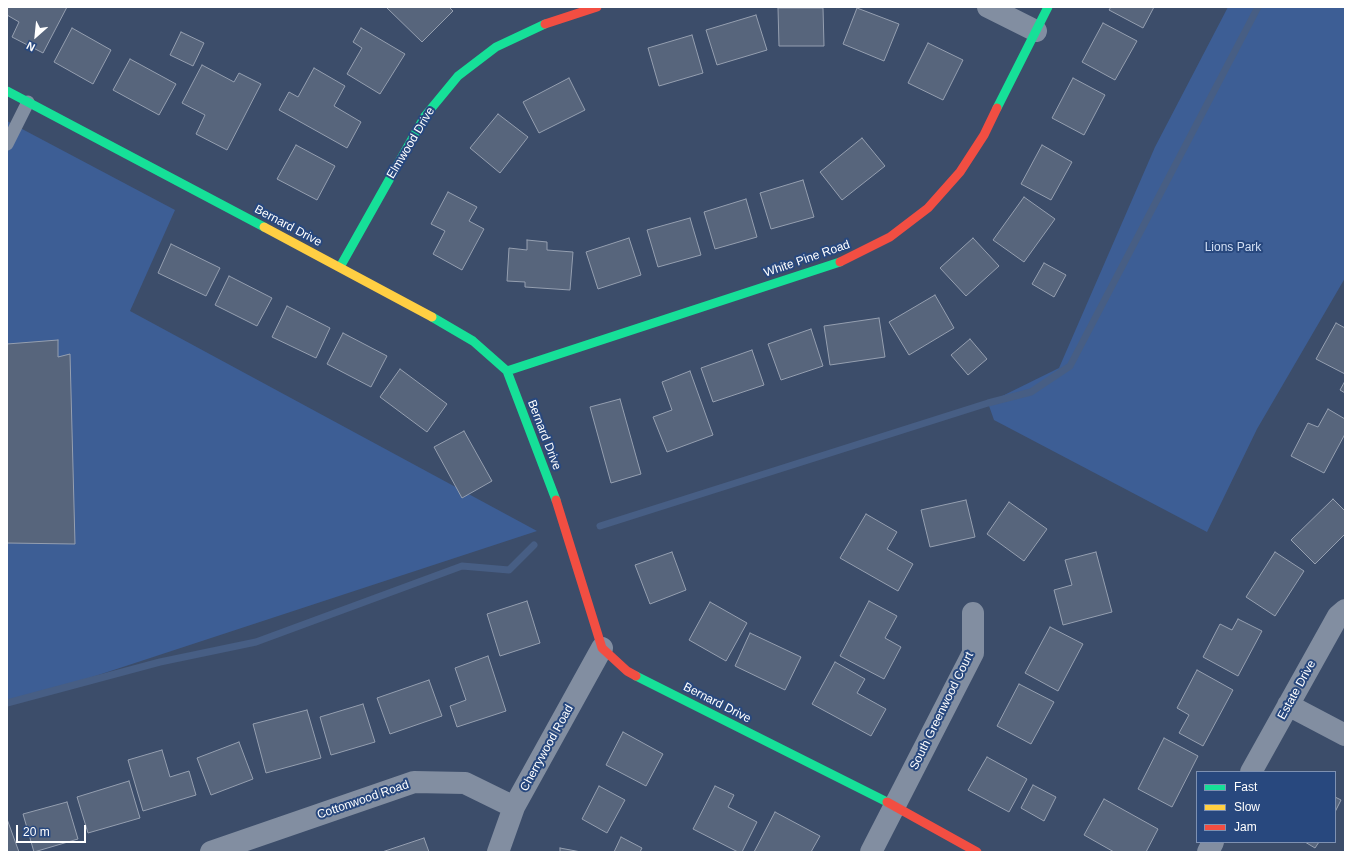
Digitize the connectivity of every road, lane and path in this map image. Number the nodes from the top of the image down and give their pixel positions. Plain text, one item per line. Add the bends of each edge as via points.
1 (597, 7) edge
2 (988, 7) edge
3 (1048, 7) edge
4 (1036, 31) junction
5 (7, 91) edge
6 (28, 102) junction
7 (7, 144) edge
8 (340, 267) junction
9 (507, 371) junction
10 (1345, 610) edge
11 (973, 613) dead end
12 (602, 648) junction
13 (1288, 705) junction
14 (1345, 735) edge
15 (1253, 771) edge
16 (895, 806) junction
17 (514, 807) junction
18 (1212, 843) edge
19 (211, 852) edge
20 (498, 852) edge
21 (871, 852) edge
22 (977, 852) edge
23 (1208, 852) edge

1 - 8 street, Elmwood Drive via 536,27 496,47 458,76 425,116
2 - 4 street
3 - 4 street, White Pine Road
4 - 9 street, White Pine Road via 984,135 960,172 928,208 890,237 847,260
5 - 6 street, Bernard Drive
6 - 7 lane
6 - 8 street, Bernard Drive
8 - 9 street, Bernard Drive via 473,341
9 - 12 street, Bernard Drive via 561,513
10 - 13 street, Estate Drive via 1338,616
11 - 16 street, South Greenwood Court via 973,653
12 - 16 street, Bernard Drive via 627,671
12 - 17 street, Cherrywood Road
13 - 14 street
13 - 15 street, Estate Drive
16 - 21 street, South Greenwood Court
16 - 22 street, Bernard Drive
17 - 19 street, Cottonwood Road via 465,783 414,782
17 - 20 street, Cherrywood Road
18 - 23 street

